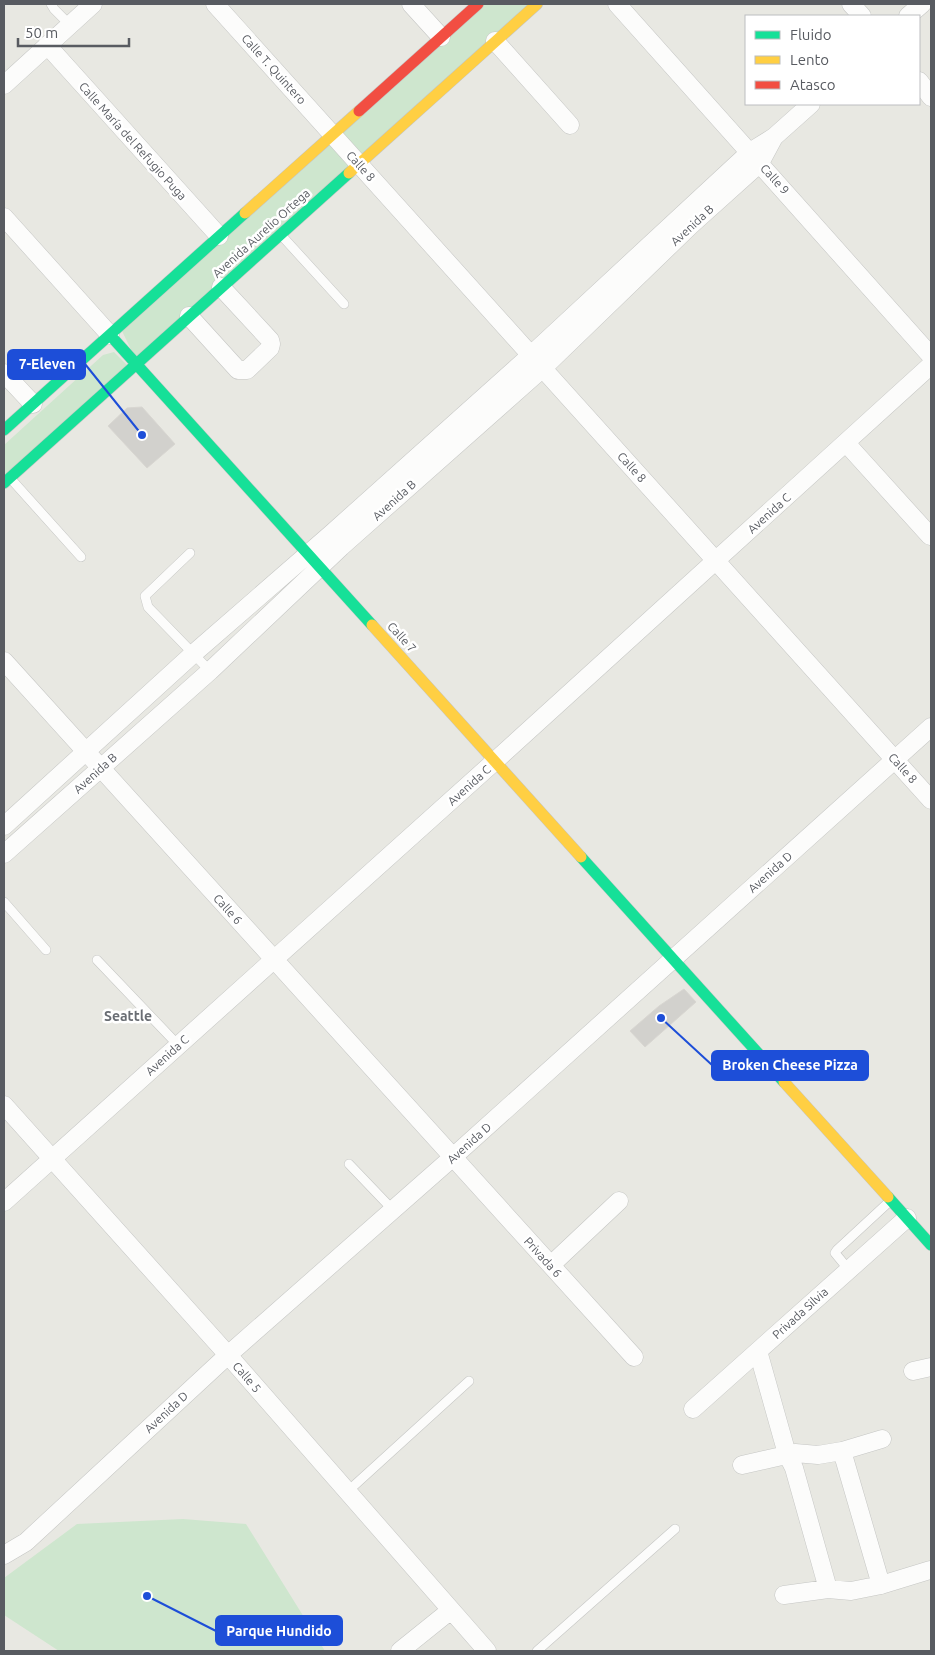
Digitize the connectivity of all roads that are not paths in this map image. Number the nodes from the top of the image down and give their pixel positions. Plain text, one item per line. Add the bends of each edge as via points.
1 (51, 4) edge
2 (93, 4) edge
3 (215, 4) edge
4 (411, 4) edge
5 (478, 4) edge
6 (537, 4) edge
7 (617, 4) edge
8 (851, 4) edge
9 (922, 4) edge
10 (861, 15) edge
11 (909, 15) edge
12 (70, 25) junction
13 (441, 37) junction
14 (495, 41) junction
15 (47, 45) junction
16 (920, 82) edge
17 (4, 85) edge
18 (931, 97) edge
19 (810, 105) edge
20 (570, 125) dead end
21 (332, 134) junction
22 (755, 157) junction
23 (359, 164) junction
24 (4, 217) edge
25 (686, 220) junction
26 (280, 234) junction
27 (219, 236) junction
28 (221, 287) junction
29 (344, 304) dead end
30 (189, 316) junction
31 (110, 335) junction
32 (531, 355) junction
33 (931, 356) edge
34 (136, 364) junction
35 (931, 365) edge
36 (543, 368) junction
37 (4, 373) edge
38 (33, 404) junction
39 (4, 430) edge
40 (438, 438) junction
41 (846, 443) junction
42 (449, 451) junction
43 (7, 480) edge
44 (930, 536) edge
45 (190, 553) dead end
46 (307, 553) junction
47 (81, 557) dead end
48 (716, 561) junction
49 (320, 566) junction
50 (193, 654) junction
51 (4, 661) edge
52 (210, 671) junction
53 (931, 727) edge
54 (85, 751) junction
55 (895, 760) junction
56 (495, 762) junction
57 (100, 768) junction
58 (931, 800) edge
59 (4, 826) edge
60 (4, 854) edge
61 (4, 902) edge
62 (46, 950) dead end
63 (673, 958) junction
64 (273, 959) junction
65 (96, 960) dead end
66 (178, 1046) junction
67 (4, 1105) edge
68 (453, 1157) junction
69 (52, 1159) junction
70 (349, 1164) dead end
71 (891, 1200) junction
72 (4, 1202) edge
73 (619, 1202) dead end
74 (393, 1210) junction
75 (907, 1218) junction
76 (931, 1245) edge
77 (551, 1265) junction
78 (849, 1270) junction
79 (764, 1346) junction
80 (228, 1355) junction
81 (634, 1357) dead end
82 (931, 1367) edge
83 (913, 1371) dead end
84 (469, 1381) dead end
85 (693, 1409) dead end
86 (882, 1438) dead end
87 (842, 1451) junction
88 (792, 1458) junction
89 (742, 1465) dead end
90 (347, 1492) junction
91 (675, 1529) dead end
92 (5, 1553) edge
93 (930, 1570) dead end
94 (882, 1585) junction
95 (828, 1589) junction
96 (784, 1595) dead end
97 (451, 1610) junction
98 (400, 1651) edge
99 (487, 1651) edge
100 (537, 1651) edge

1 - 12 lane
2 - 12 street
3 - 21 street, Calle T. Quintero
4 - 13 street
5 - 13 main road, Avenida Aurelio Ortega
6 - 14 main road, Avenida Aurelio Ortega
7 - 22 street, Calle 9
8 - 10 street
9 - 11 street
12 - 15 street
13 - 21 main road, Avenida Aurelio Ortega
14 - 20 street
14 - 23 main road, Avenida Aurelio Ortega
15 - 17 street
15 - 27 street, Calle María del Refugio Puga
16 - 18 street
19 - 22 street, Avenida B
21 - 23 street, Calle 8
21 - 27 main road, Avenida Aurelio Ortega
22 - 25 street, Avenida B
22 - 33 street, Calle 9
23 - 26 main road, Avenida Aurelio Ortega
23 - 32 street, Calle 8
24 - 31 street
25 - 32 street, Avenida B
25 - 36 street, Avenida B
26 - 28 main road, Avenida Aurelio Ortega
26 - 29 lane
27 - 31 main road, Avenida Aurelio Ortega
28 - 30 main road, Avenida Aurelio Ortega
28 - 30 street via 270,340 270,348 247,370 238,370
30 - 34 main road, Avenida Aurelio Ortega
31 - 34 main road, Calle 7
31 - 38 main road, Avenida Aurelio Ortega
32 - 36 street, Calle 8
32 - 40 street, Avenida B
34 - 43 main road, Avenida Aurelio Ortega
34 - 46 main road, Calle 7
35 - 41 street, Avenida C
36 - 42 street, Avenida B
36 - 48 street, Calle 8
37 - 38 street
38 - 39 main road, Avenida Aurelio Ortega
40 - 42 street
40 - 46 street, Avenida B
41 - 44 street
41 - 48 street, Avenida C
42 - 49 street, Avenida B
43 - 47 lane
45 - 50 lane via 145,596 148,607
46 - 49 main road, Calle 7
46 - 50 street, Avenida B
48 - 55 street, Calle 8
48 - 56 street, Avenida C
49 - 52 street, Avenida B
49 - 56 main road, Calle 7
50 - 52 lane
50 - 54 street, Avenida B
51 - 54 street, Calle 6
52 - 57 street, Avenida B
53 - 55 street, Avenida D
54 - 57 street, Calle 6
54 - 59 street, Avenida B
55 - 58 street, Calle 8
55 - 63 street, Avenida D
56 - 63 main road, Calle 7
56 - 64 street, Avenida C
57 - 60 street, Avenida B
57 - 64 street, Calle 6
61 - 62 lane
63 - 68 street, Avenida D
63 - 71 main road, Calle 7
64 - 66 street, Avenida C
64 - 68 street, Calle 6
65 - 66 lane
66 - 69 street, Avenida C
67 - 69 street, Calle 5
68 - 74 street, Avenida D
68 - 77 street, Privada 6
69 - 72 street, Avenida C
69 - 80 street, Calle 5
70 - 74 lane
71 - 75 main road, Calle 7
71 - 78 lane via 835,1253
73 - 77 street
74 - 80 street, Avenida D
75 - 76 main road, Calle 7
75 - 78 street, Privada Silvia
77 - 81 street, Privada 6
78 - 79 street, Privada Silvia
79 - 85 street, Privada Silvia
79 - 88 street
80 - 90 street, Calle 5
80 - 92 street, Avenida D via 26,1542
82 - 83 street
84 - 90 lane
86 - 87 street
87 - 88 street
87 - 94 street
88 - 89 street
88 - 95 street
90 - 97 street, Calle 5
91 - 100 lane
93 - 94 street
94 - 95 street via 851,1591
95 - 96 street
97 - 98 street
97 - 99 street, Calle 5

